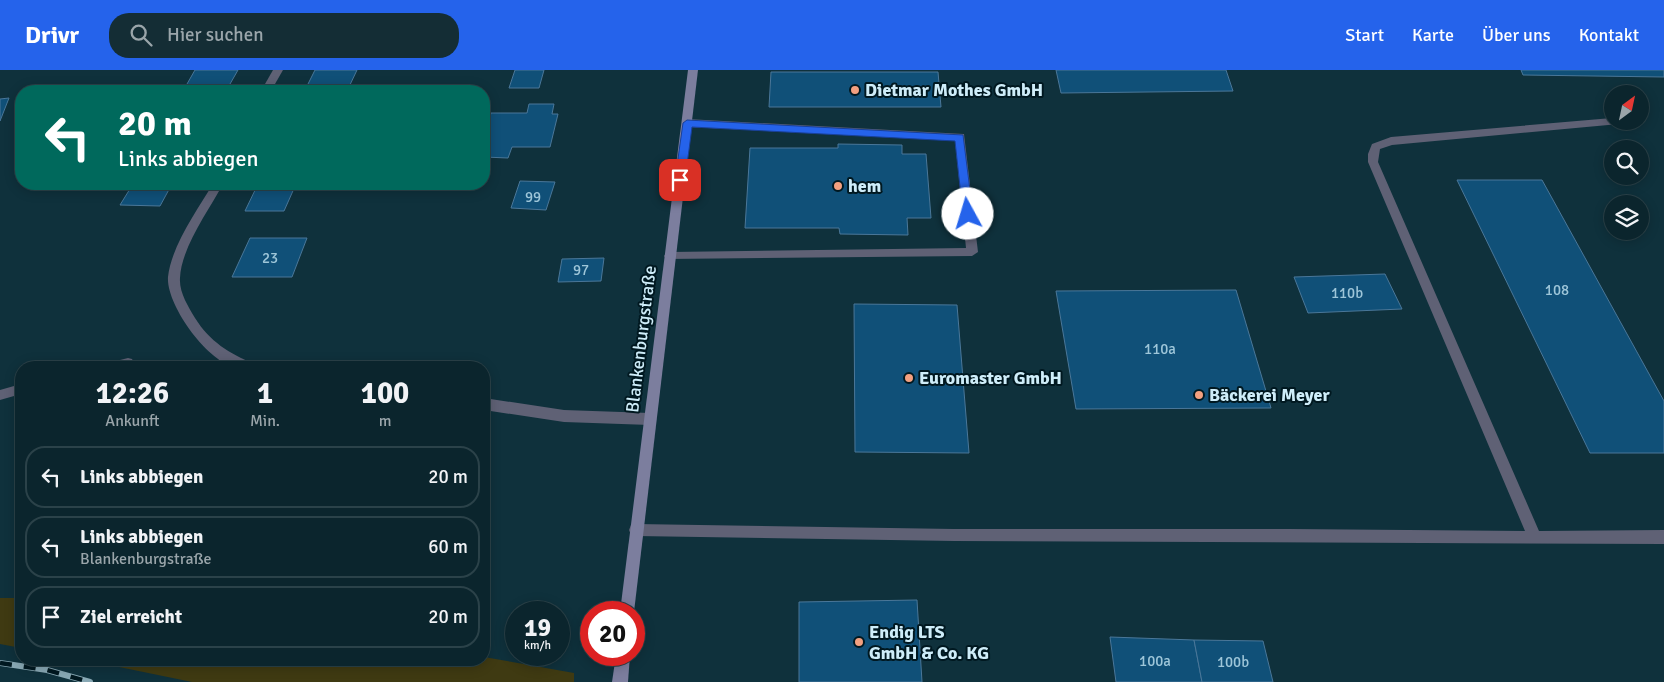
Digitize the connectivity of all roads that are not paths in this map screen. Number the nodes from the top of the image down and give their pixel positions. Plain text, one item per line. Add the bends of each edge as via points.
1 (278, 70) edge
2 (692, 70) edge
3 (269, 85) edge
4 (1604, 122) edge
5 (687, 123) junction
6 (215, 190) edge
7 (670, 256) junction
8 (235, 361) edge
9 (15, 391) edge
10 (0, 395) edge
11 (490, 405) edge
12 (650, 419) junction
13 (636, 530) junction
14 (1664, 536) edge
15 (1534, 538) junction
16 (628, 601) edge
17 (622, 666) edge
18 (620, 682) edge

1 - 3 street
2 - 5 main road, Blankenburgstraße
4 - 15 street via 1391,141 1376,147 1373,154 1373,162
5 - 7 main road, Blankenburgstraße
5 - 7 street via 960,137 972,252
6 - 8 street via 180,256 174,278 180,300 200,336 212,350
7 - 12 main road, Blankenburgstraße
9 - 10 street
11 - 12 street via 564,416
12 - 13 main road, Blankenburgstraße
13 - 15 street via 954,536
13 - 16 main road, Blankenburgstraße
14 - 15 street
17 - 18 main road

